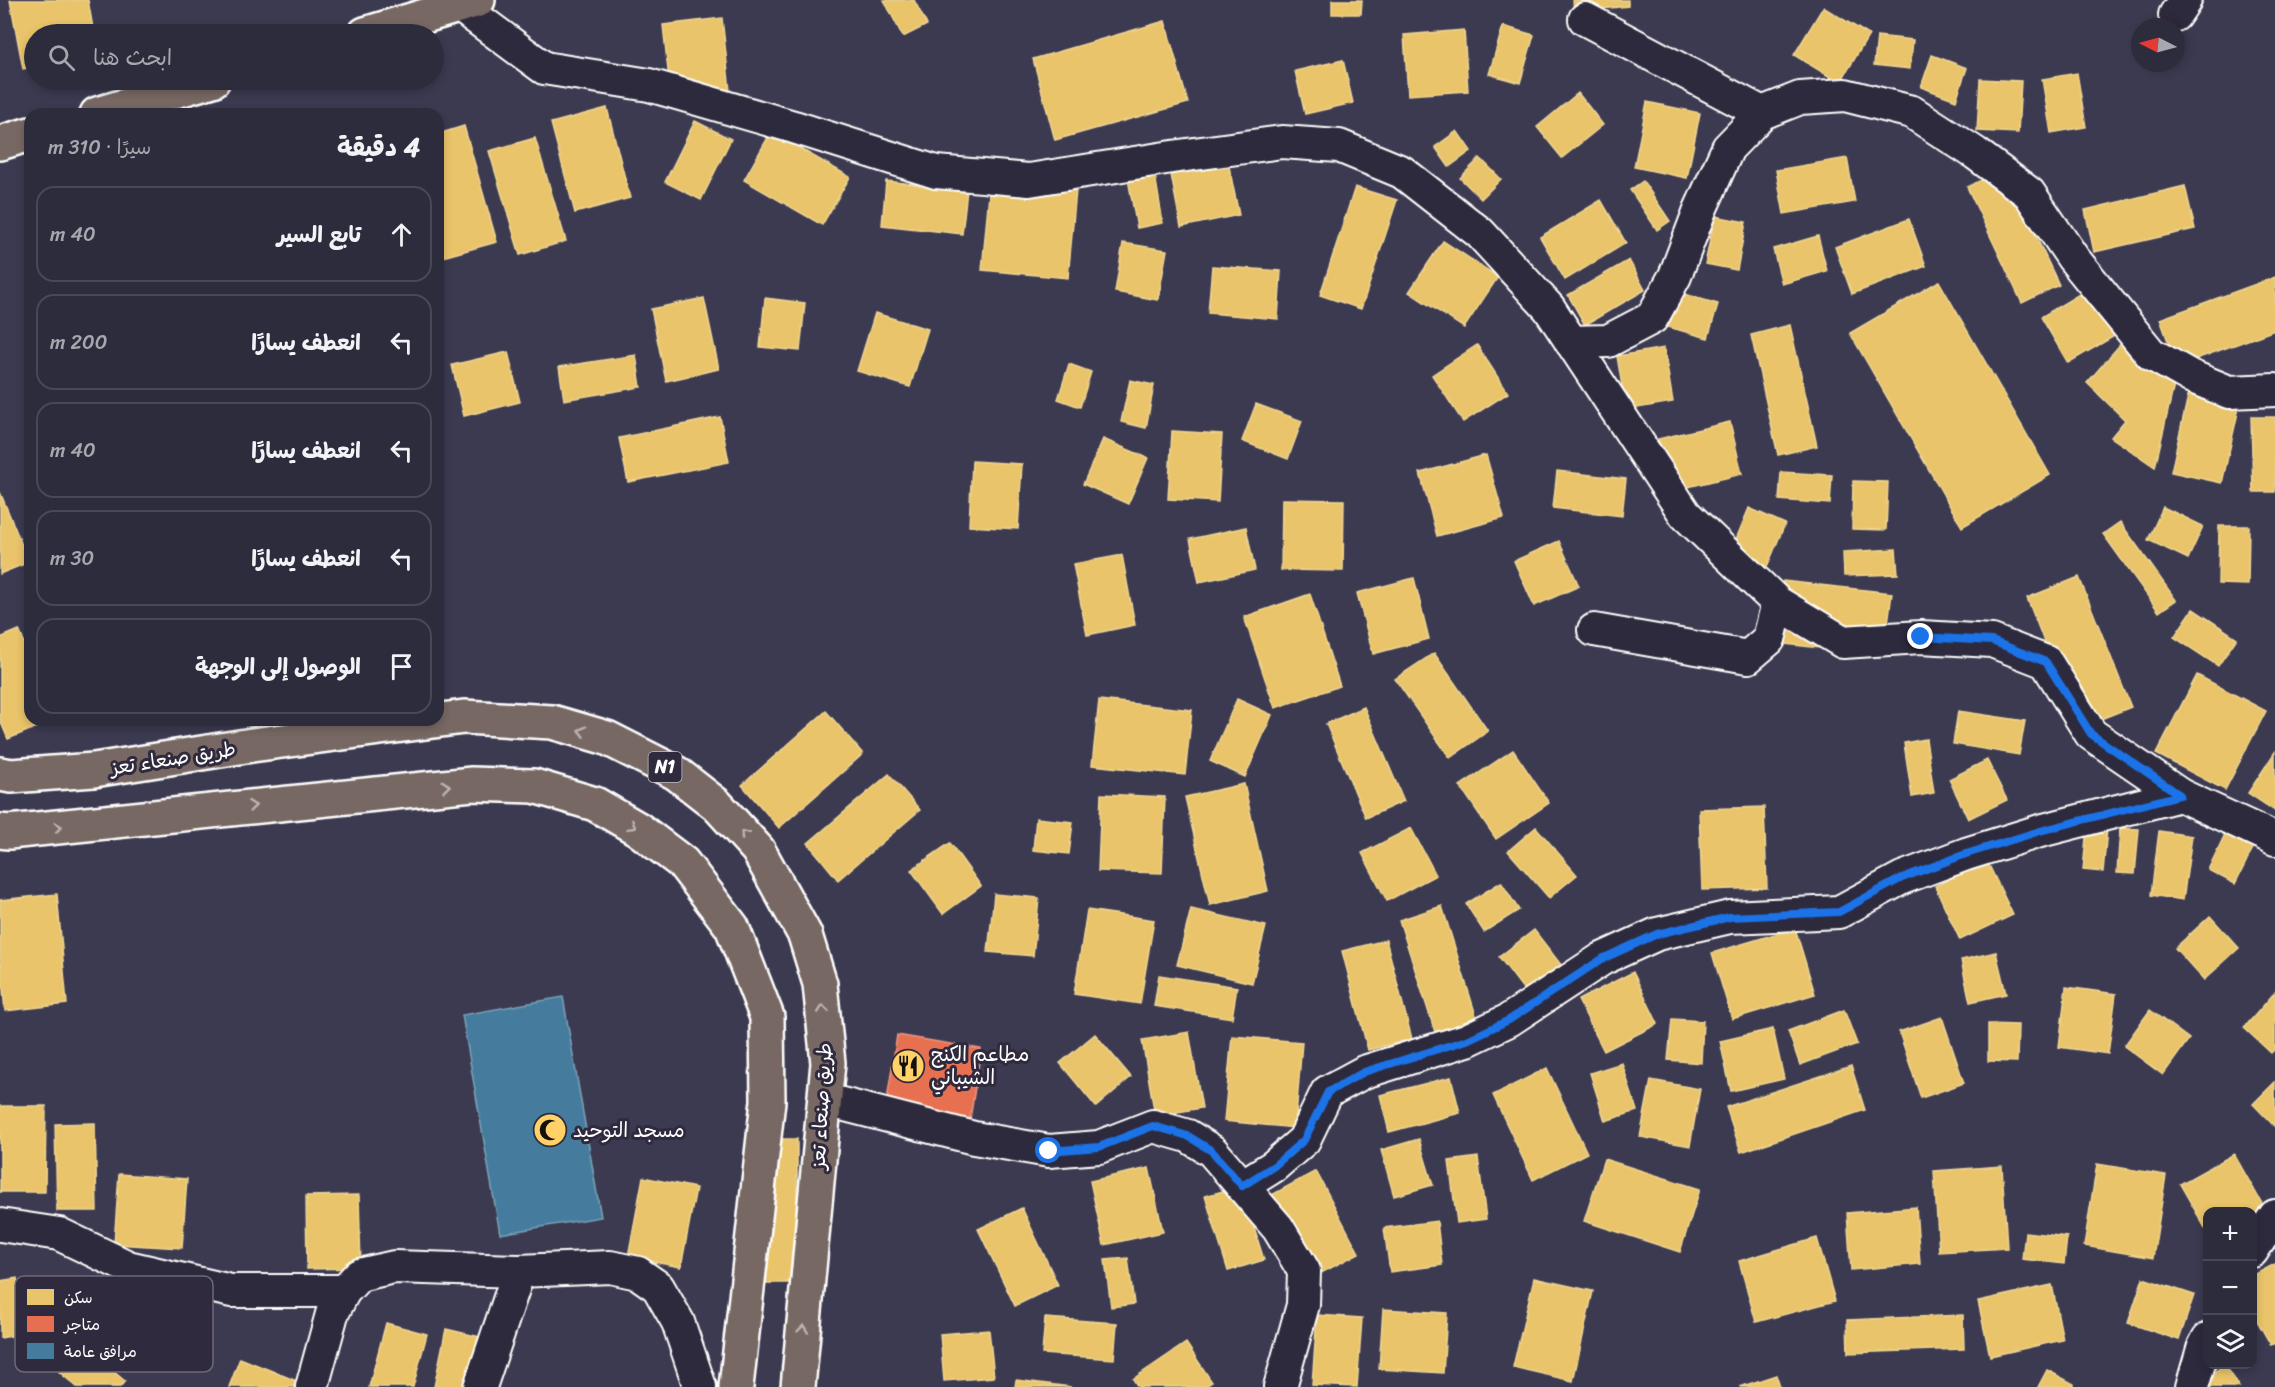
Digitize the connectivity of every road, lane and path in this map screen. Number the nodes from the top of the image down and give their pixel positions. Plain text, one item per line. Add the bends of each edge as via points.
1 (469, 3) edge
2 (1585, 19) dead end
3 (399, 24) edge
4 (179, 90) edge
5 (117, 108) edge
6 (1762, 112) junction
7 (24, 136) edge
8 (0, 143) edge
9 (1571, 342) junction
10 (2275, 390) edge
11 (1778, 603) junction
12 (1594, 630) dead end
13 (444, 720) edge
14 (396, 726) edge
15 (0, 774) edge
16 (2180, 795) junction
17 (0, 831) edge
18 (2275, 839) edge
19 (826, 1100) junction
20 (1242, 1186) junction
21 (2275, 1216) edge
22 (0, 1225) edge
23 (2257, 1245) edge
24 (519, 1270) junction
25 (167, 1276) edge
26 (213, 1287) edge
27 (344, 1291) junction
28 (2203, 1347) edge
29 (312, 1387) edge
30 (480, 1387) edge
31 (700, 1387) edge
32 (736, 1387) edge
33 (798, 1387) edge
34 (1280, 1387) edge
35 (2192, 1387) edge

1 - 3 highway
1 - 9 street via 544,68 649,85 936,172 1029,180 1282,142 1339,146 1402,172 1480,233 1549,308
2 - 6 street
4 - 5 highway
6 - 9 street via 1728,148 1675,276 1652,318 1608,341
6 - 10 street via 1800,98 1845,95 1912,111 2029,193 2073,258 2151,354 2229,392
7 - 8 highway
9 - 11 street via 1685,514
11 - 12 street via 1769,639 1748,657
11 - 16 street via 1843,642 1921,637 1992,641 2046,662 2091,734
19 -> 13 highway, طريق صنعاء تعز / N1 via 828,1063 820,984 805,935 758,850 717,806 676,773 607,738 552,722 464,717
14 -> 15 highway, طريق صنعاء تعز / N1 via 94,770
16 - 18 street
16 - 20 street via 1966,854 1902,878 1839,912 1730,917 1657,934 1602,959 1509,1020 1467,1040 1364,1072 1328,1092 1304,1140 1274,1166
17 -> 32 highway via 472,784 534,786 595,804 683,863 732,927 767,1017 768,1101
19 - 20 street via 974,1138 1049,1151 1099,1147 1153,1126 1188,1136 1212,1151
33 -> 19 highway, طريق صنعاء تعز / N1
20 - 34 street via 1278,1228 1304,1271 1303,1305
21 - 23 street
22 - 25 street via 59,1234 128,1267
24 - 27 street via 394,1267 359,1275
24 - 30 street
24 - 31 street via 610,1267 638,1273 658,1287 678,1322
26 - 27 street via 231,1291
27 - 29 street via 332,1314
28 - 35 street

